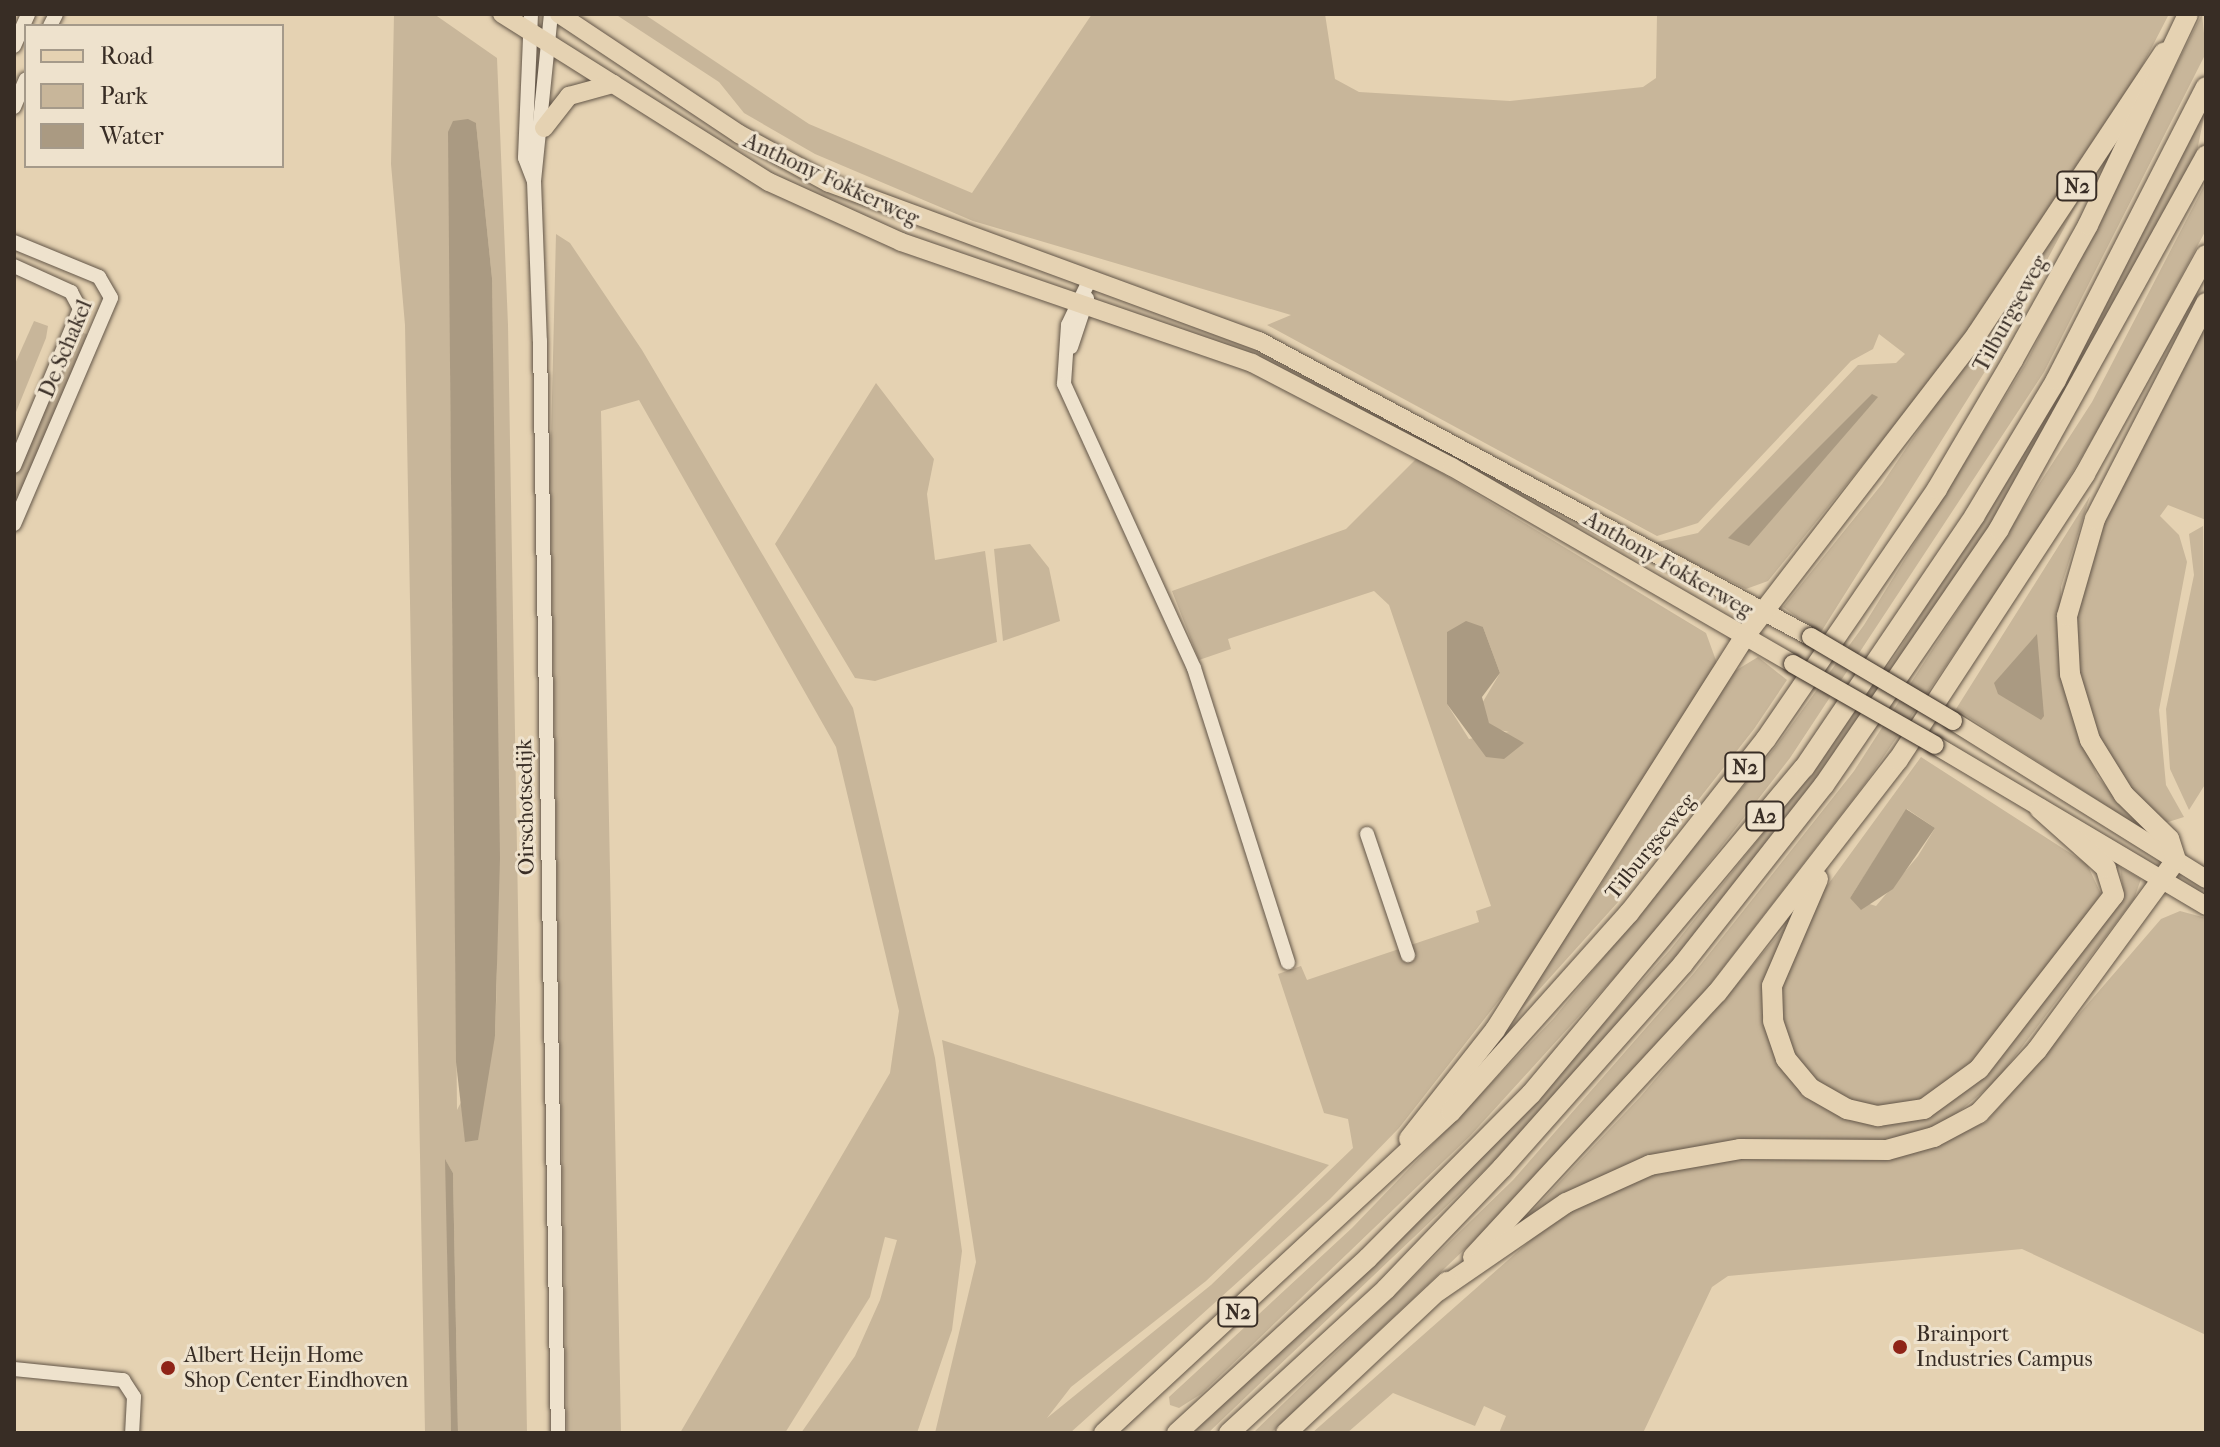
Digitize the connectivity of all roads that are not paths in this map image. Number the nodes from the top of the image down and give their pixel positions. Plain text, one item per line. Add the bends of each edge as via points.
1 (28, 14) edge
2 (502, 14) edge
3 (551, 14) edge
4 (559, 14) edge
5 (2188, 14) edge
6 (531, 23) edge
7 (2177, 39) junction
8 (549, 44) junction
9 (14, 46) edge
10 (24, 84) edge
11 (613, 84) junction
12 (2206, 87) edge
13 (14, 107) edge
14 (544, 128) junction
15 (2206, 155) edge
16 (534, 181) junction
17 (14, 242) edge
18 (2206, 255) edge
19 (14, 266) edge
20 (1090, 279) junction
21 (1082, 303) junction
22 (2206, 303) edge
23 (14, 466) edge
24 (14, 524) edge
25 (1766, 611) junction
26 (1744, 637) junction
27 (2040, 809) junction
28 (1367, 834) dead end
29 (1834, 847) junction
30 (2176, 860) junction
31 (2206, 879) edge
32 (2164, 882) junction
33 (2206, 906) edge
34 (1408, 955) dead end
35 (1288, 962) dead end
36 (1371, 1190) junction
37 (1438, 1291) junction
38 (14, 1369) edge
39 (132, 1433) edge
40 (558, 1433) edge
41 (1104, 1433) edge
42 (1177, 1433) edge
43 (1229, 1433) edge
44 (1286, 1433) edge

1 - 9 street
2 - 6 main road, Anthony Fokkerweg
3 - 8 street, Oirschotsedijk
4 - 20 main road, Anthony Fokkerweg via 739,134 829,183
5 - 7 highway, Tilburgseweg / N2
6 - 8 main road, Anthony Fokkerweg
6 - 16 street, Oirschotsedijk via 525,158
7 - 25 highway, N2 via 2145,74 1977,334
7 - 36 highway, Tilburgseweg / N2 via 2051,292 1937,489 1766,739 1545,1011
8 - 11 main road, Anthony Fokkerweg
8 - 14 street, Oirschotsedijk
10 - 13 street
11 - 14 main road via 569,96
11 - 21 main road, Anthony Fokkerweg via 721,155 818,206
12 - 42 highway, A2 via 2056,380 1975,515 1804,768 1531,1094 1368,1258
14 - 16 street, Oirschotsedijk
15 - 43 highway, A2 via 1999,529 1824,785 1683,964 1502,1168 1386,1289
16 - 40 street, Oirschotsedijk
17 - 24 street, De Schakel via 99,277 111,298
18 - 29 highway via 2029,563
19 - 23 street, De Schakel via 71,292 80,304
20 - 21 street
20 - 25 main road, Anthony Fokkerweg via 1298,359 1643,553
21 - 26 main road, Anthony Fokkerweg via 1252,363 1333,402
21 - 35 street via 1066,354 1070,401 1194,668
22 - 30 highway via 2095,519 2067,616 2070,674 2090,740 2124,795 2169,839
25 - 26 highway
25 - 30 main road, Anthony Fokkerweg, bridge
26 - 27 main road, Anthony Fokkerweg, bridge
26 - 36 highway, N2 via 1495,1030
27 - 29 highway via 2106,868 2114,895 1967,1082 1905,1114 1867,1115 1826,1100 1795,1072 1776,1035 1771,996 1779,958
27 - 32 main road, Anthony Fokkerweg
28 - 34 street
29 - 37 highway via 1634,1089
30 - 31 main road, Anthony Fokkerweg
30 - 32 highway
32 - 33 main road, Anthony Fokkerweg
32 - 37 highway via 2006,1087 1954,1128 1887,1150 1721,1150 1638,1169 1566,1203
36 - 41 highway, Tilburgseweg / N2
37 - 44 highway
38 - 39 street via 123,1380 134,1397

